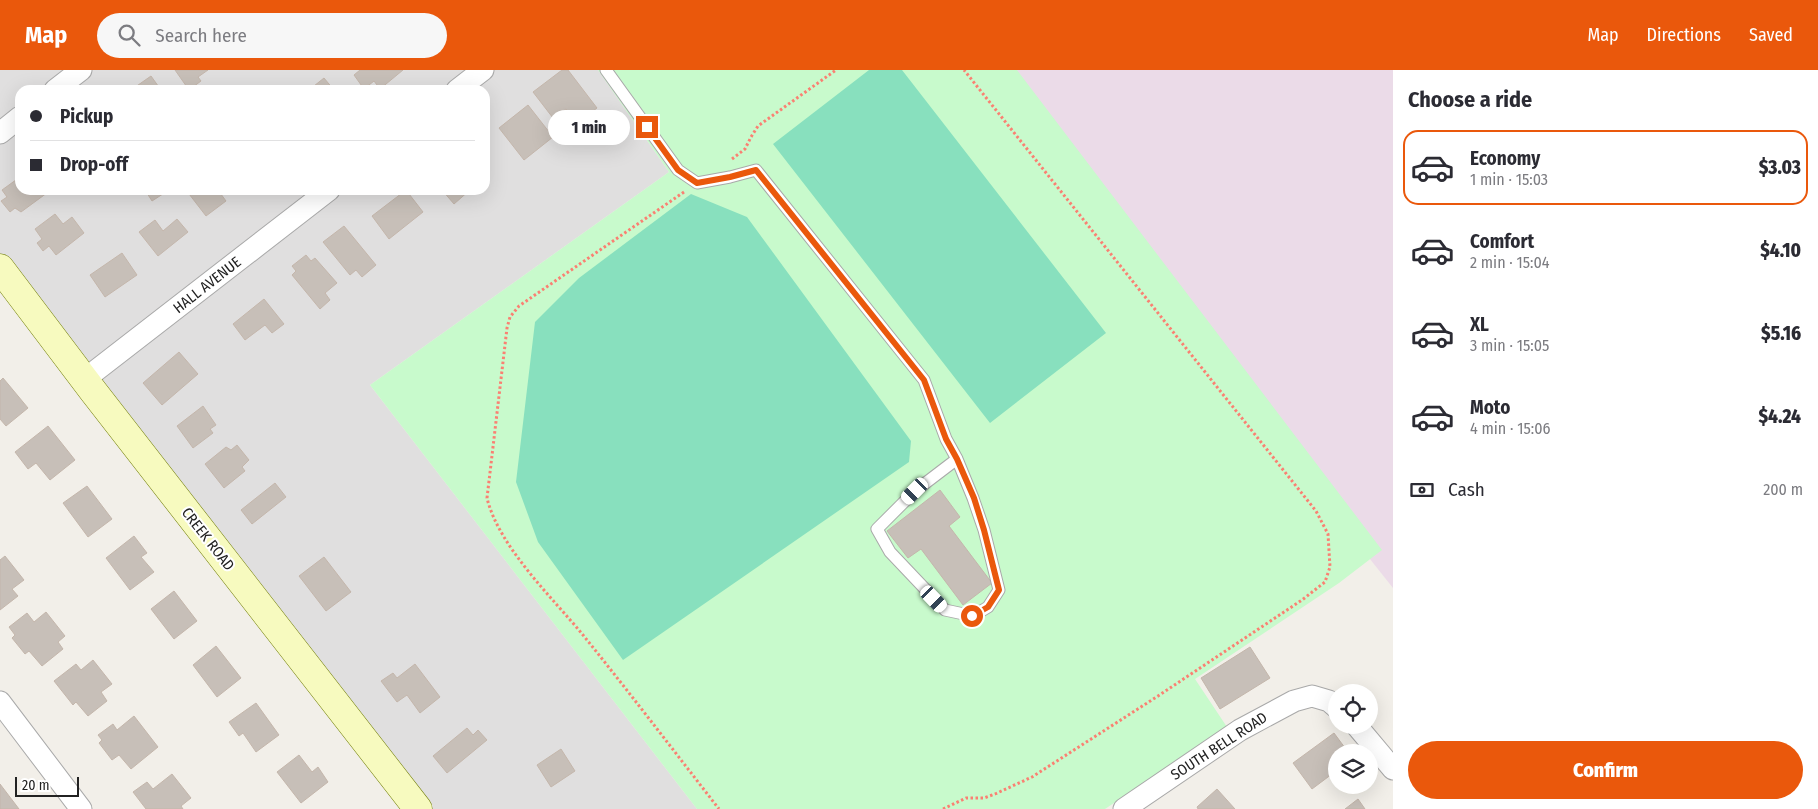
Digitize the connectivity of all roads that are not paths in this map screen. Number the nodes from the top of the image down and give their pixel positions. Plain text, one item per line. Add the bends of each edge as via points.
1 (81, 70) edge
2 (483, 70) edge
3 (606, 70) edge
4 (62, 85) edge
5 (464, 85) edge
6 (15, 121) edge
7 (0, 133) edge
8 (323, 195) edge
9 (0, 268) edge
10 (85, 380) junction
11 (957, 459) junction
12 (0, 702) edge
13 (1328, 702) edge
14 (1364, 734) edge
15 (1393, 769) edge
16 (82, 809) edge
17 (418, 809) edge
18 (1124, 809) edge

1 - 4 street
2 - 5 street
3 - 11 lane via 678,170 697,183 756,170 924,380
6 - 7 street
8 - 10 street, HALL AVENUE
9 - 10 main road, CREEK ROAD
10 - 17 main road, CREEK ROAD
11 - 11 lane via 915,491 877,529 890,552 945,610 972,616 988,607 999,590 974,498
12 - 16 street
13 - 18 street, SOUTH BELL ROAD via 1312,696 1294,701 1240,730
14 - 15 street

